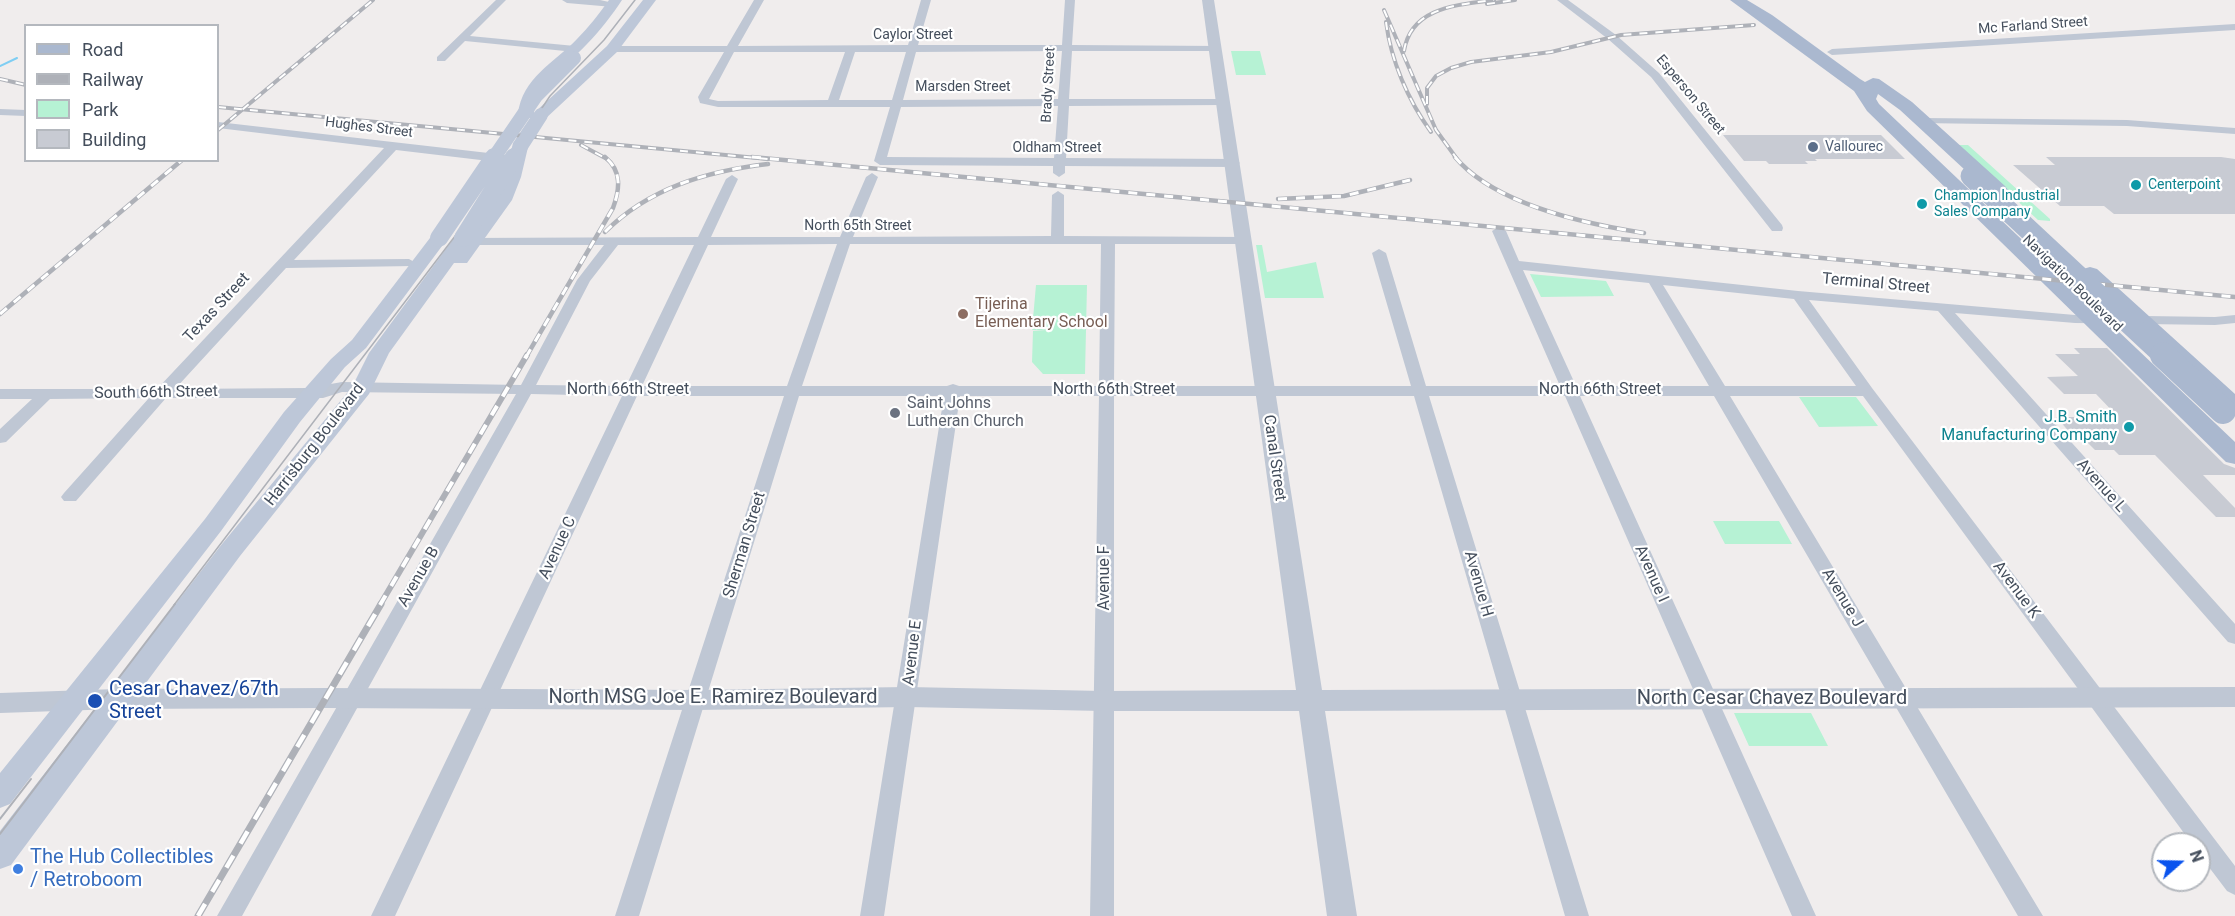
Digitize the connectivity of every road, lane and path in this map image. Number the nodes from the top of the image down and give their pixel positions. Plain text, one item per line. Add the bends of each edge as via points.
1 (501, 0) edge
2 (567, 0) edge
3 (642, 0) edge
4 (650, 0) edge
5 (759, 0) edge
6 (926, 0) edge
7 (1070, 0) edge
8 (1208, 0) edge
9 (1562, 0) edge
10 (1737, 0) edge
11 (1755, 0) edge
12 (618, 2) edge
13 (2235, 27) edge
14 (464, 38) junction
15 (731, 48) junction
16 (1066, 48) junction
17 (1215, 48) junction
18 (612, 49) junction
19 (912, 49) junction
20 (851, 50) junction
21 (574, 54) junction
22 (1826, 54) junction
23 (441, 59) dead end
24 (1865, 84) junction
25 (527, 100) junction
26 (556, 100) junction
27 (1063, 102) junction
28 (1223, 102) junction
29 (896, 103) junction
30 (833, 104) junction
31 (0, 112) edge
32 (24, 113) edge
33 (1923, 121) junction
34 (219, 125) edge
35 (2235, 131) edge
36 (393, 146) junction
37 (496, 159) junction
38 (517, 159) junction
39 (1234, 163) junction
40 (1059, 168) junction
41 (876, 169) junction
42 (732, 179) dead end
43 (1058, 195) dead end
44 (1777, 228) dead end
45 (1499, 231) dead end
46 (468, 240) junction
47 (1243, 240) junction
48 (845, 241) junction
49 (1057, 241) junction
50 (1107, 241) junction
51 (614, 242) junction
52 (702, 242) junction
53 (1379, 253) dead end
54 (409, 263) junction
55 (283, 264) junction
56 (1514, 265) junction
57 (1653, 279) junction
58 (1798, 295) junction
59 (1943, 308) junction
60 (2235, 319) edge
61 (2094, 321) junction
62 (2143, 322) junction
63 (338, 363) junction
64 (362, 389) junction
65 (953, 389) junction
66 (1717, 389) junction
67 (526, 390) junction
68 (1420, 390) junction
69 (1571, 390) junction
70 (633, 391) junction
71 (794, 391) junction
72 (1105, 391) junction
73 (1264, 391) junction
74 (1867, 391) junction
75 (312, 392) junction
76 (162, 393) junction
77 (0, 394) edge
78 (46, 394) junction
79 (2225, 412) edge
80 (0, 438) edge
81 (2235, 439) edge
82 (2235, 456) edge
83 (70, 497) dead end
84 (2235, 637) edge
85 (2096, 696) junction
86 (2235, 697) edge
87 (350, 698) junction
88 (908, 698) junction
89 (117, 699) junction
90 (487, 699) junction
91 (1309, 699) junction
92 (1902, 699) junction
93 (696, 700) junction
94 (1512, 700) junction
95 (1706, 700) junction
96 (1103, 701) junction
97 (73, 702) junction
98 (0, 704) edge
99 (0, 795) edge
100 (0, 855) edge
101 (2235, 884) edge
102 (229, 916) edge
103 (383, 916) edge
104 (627, 916) edge
105 (872, 916) edge
106 (1102, 916) edge
107 (1342, 916) edge
108 (1577, 916) edge
109 (1804, 916) edge
110 (2031, 916) edge

1 - 14 street
2 - 12 street
3 - 46 main road, Harrisburg Boulevard, bridge via 612,38 548,104
4 - 18 main road
5 - 15 street
6 - 19 street, Sherman Street
7 - 16 street, Brady Street
8 - 17 street, Canal Street
9 - 44 street, Esperson Street via 1655,75
10 - 22 main road, Navigation Boulevard
11 - 22 main road, Navigation Boulevard
12 - 21 main road
13 - 22 street, Mc Farland Street
14 - 21 street
14 - 23 street
15 - 18 street, Caylor Street
15 - 20 street, Caylor Street
15 - 30 street, Marsden Street via 704,101
16 - 17 street, Caylor Street
16 - 19 street, Caylor Street
16 - 27 street, Brady Street
17 - 28 street, Canal Street
18 - 26 main road
19 - 20 street, Caylor Street
19 - 29 street, Sherman Street
20 - 30 street
21 - 25 main road via 535,86
21 - 63 main road, Harrisburg Boulevard, bridge via 536,96 439,238 359,344
22 - 24 main road, Navigation Boulevard
24 - 33 main road
24 - 61 main road via 1873,107
24 - 79 main road, Navigation Boulevard
25 - 26 main road
25 - 37 main road via 526,122
26 - 38 main road via 525,136
27 - 28 street, Marsden Street
27 - 29 street, Marsden Street
27 - 40 street, Brady Street
28 - 39 street, Canal Street
29 - 30 street, Marsden Street
29 - 41 street, Sherman Street
31 - 32 street
33 - 35 street via 2127,123
33 - 62 main road
34 - 36 street, Hughes Street
36 - 37 street, Hughes Street
36 - 55 street, Texas Street
37 - 38 street, Hughes Street
37 - 54 main road via 475,179
38 - 46 main road via 509,188
39 - 40 street, Oldham Street
39 - 47 street, Canal Street
40 - 41 street, Oldham Street
41 - 48 street, Sherman Street
42 - 52 street, Avenue C
43 - 49 street
45 - 56 street, Avenue I
46 - 51 street, North 65th Street
46 - 64 main road, Harrisburg Boulevard via 378,353
47 - 50 street, North 65th Street
47 - 73 street, Canal Street
48 - 49 street, North 65th Street
48 - 52 street, North 65th Street
48 - 71 street, Sherman Street
49 - 50 street, North 65th Street
50 - 72 street, Avenue F
51 - 52 street, North 65th Street
51 - 67 street, Avenue B via 584,280
52 - 70 street, Avenue C
53 - 68 street, Avenue H
54 - 55 street
54 - 63 main road via 351,338
55 - 76 street, Texas Street
56 - 57 street, Terminal Street
56 - 69 street, Avenue I
57 - 58 street, Terminal Street
57 - 66 street, Avenue J
58 - 59 street, Terminal Street
58 - 74 street, Avenue K
59 - 61 street, Terminal Street
59 - 84 street, Avenue L
60 - 62 street, Terminal Street
61 - 62 street, Terminal Street
61 - 82 main road
62 - 79 main road
63 - 75 main road, Harrisburg Boulevard
64 - 67 street, North 66th Street
64 - 75 street, South 66th Street via 329,394
64 - 89 main road, Harrisburg Boulevard
65 - 71 street, North 66th Street
65 - 72 street, North 66th Street
65 - 88 street, Avenue E
66 - 69 street, North 66th Street
66 - 74 street, North 66th Street
66 - 92 street, Avenue J
67 - 70 street, North 66th Street
67 - 87 street, Avenue B
68 - 69 street, North 66th Street
68 - 73 street, North 66th Street
68 - 94 street, Avenue H
69 - 95 street, Avenue I
70 - 71 street, North 66th Street
70 - 90 street, Avenue C
71 - 93 street, Sherman Street
72 - 73 street, North 66th Street
72 - 96 street, Avenue F
73 - 91 street, Canal Street
74 - 85 street, Avenue K
75 - 76 street, South 66th Street
75 - 97 main road, Harrisburg Boulevard
76 - 78 street, South 66th Street
76 - 83 street, Texas Street
77 - 78 street, South 66th Street
78 - 80 street
79 - 81 main road, Navigation Boulevard
85 - 86 street, North Cesar Chavez Boulevard
85 - 92 street, North Cesar Chavez Boulevard
85 - 101 street, Avenue K
87 - 89 street, North MSG Joe E. Ramirez Boulevard
87 - 90 street, North MSG Joe E. Ramirez Boulevard
87 - 102 street, Avenue B
88 - 93 street, North MSG Joe E. Ramirez Boulevard
88 - 96 street, North MSG Joe E. Ramirez Boulevard
88 - 105 street, Avenue E
89 - 97 street, North MSG Joe E. Ramirez Boulevard
89 - 100 main road, Harrisburg Boulevard
90 - 93 street, North MSG Joe E. Ramirez Boulevard
90 - 103 street, Avenue C
91 - 94 street, North Cesar Chavez Boulevard
91 - 96 street, North MSG Joe E. Ramirez Boulevard
91 - 107 street, Canal Street
92 - 95 street, North Cesar Chavez Boulevard
92 - 110 street, Avenue J
93 - 104 street, Sherman Street
94 - 95 street, North Cesar Chavez Boulevard
94 - 108 street, Avenue H
95 - 109 street, Avenue I
96 - 106 street, Avenue F
97 - 98 street, North MSG Joe E. Ramirez Boulevard
97 - 99 main road, Harrisburg Boulevard

